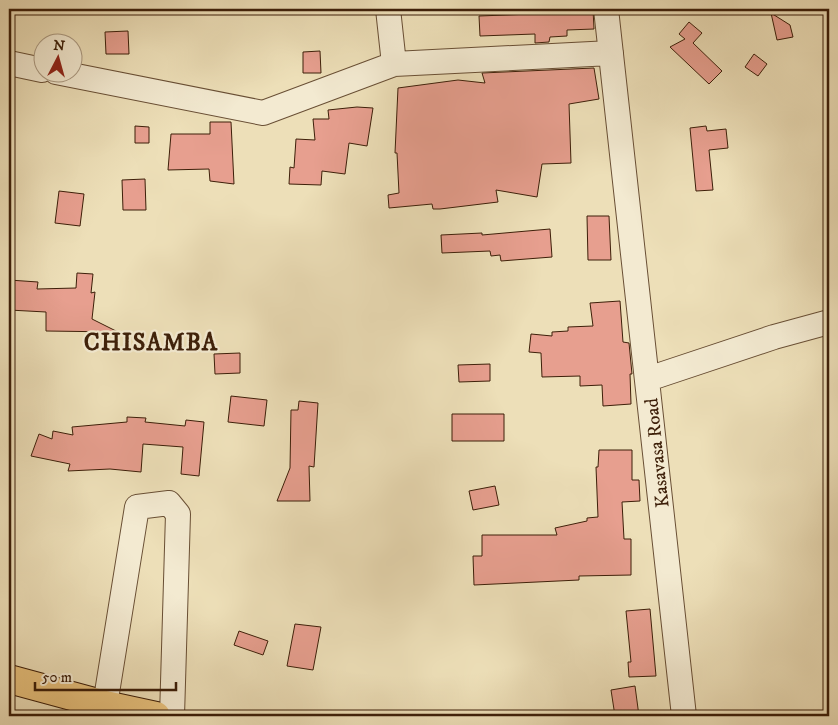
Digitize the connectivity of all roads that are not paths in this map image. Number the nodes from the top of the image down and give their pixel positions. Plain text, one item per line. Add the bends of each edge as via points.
1 (388, 9) edge
2 (606, 9) edge
3 (611, 53) junction
4 (9, 64) edge
5 (394, 64) junction
6 (32, 68) edge
7 (82, 77) edge
8 (829, 322) edge
9 (648, 378) junction
10 (9, 679) edge
11 (104, 704) junction
12 (156, 716) edge
13 (172, 716) edge
14 (684, 716) edge

1 - 5 street
2 - 3 street
3 - 5 street
3 - 9 street
4 - 6 street
5 - 7 street via 263,112
8 - 9 street, Kasavasa Road
9 - 14 street, Kasavasa Road
10 - 11 main road
11 - 12 main road
11 - 13 street via 136,507 169,503 178,514

